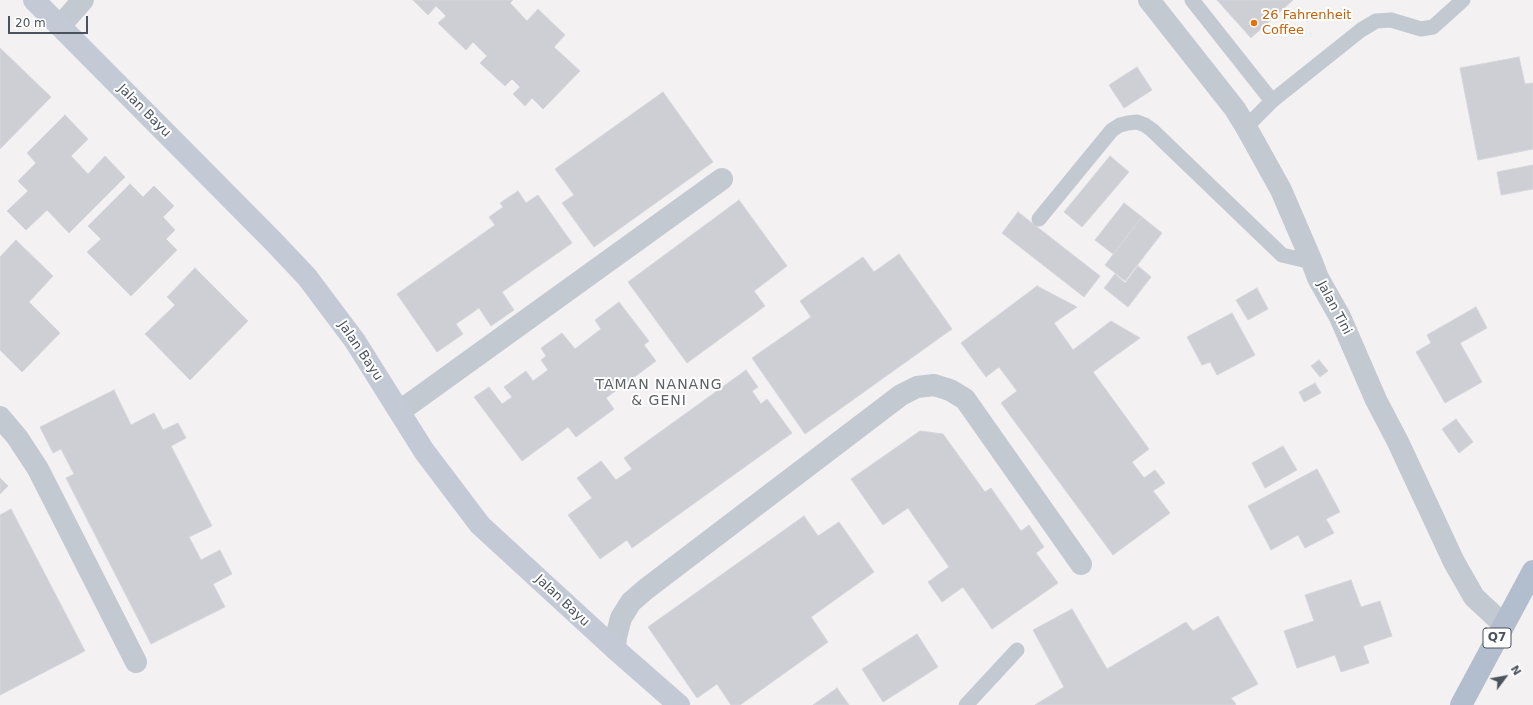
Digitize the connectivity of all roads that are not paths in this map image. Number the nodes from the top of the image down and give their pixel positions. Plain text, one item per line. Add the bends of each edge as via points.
1 (34, 0) edge
2 (84, 0) edge
3 (1149, 0) edge
4 (1192, 0) edge
5 (1463, 0) edge
6 (60, 26) junction
7 (1272, 101) junction
8 (1246, 127) junction
9 (722, 179) dead end
10 (1039, 219) dead end
11 (1312, 262) junction
12 (400, 411) junction
13 (0, 417) edge
14 (1082, 564) dead end
15 (1533, 571) edge
16 (1504, 625) junction
17 (615, 649) junction
18 (1017, 650) dead end
19 (136, 662) dead end
20 (679, 705) edge
21 (966, 705) edge
22 (1461, 705) edge

1 - 6 street, Jalan Bayu
2 - 6 street
3 - 8 street, Jalan Tini
4 - 7 lane
5 - 7 lane via 1433,27 1421,29 1390,20 1376,21 1361,30
6 - 12 street, Jalan Bayu via 307,277 355,341
7 - 8 lane
8 - 11 street, Jalan Tini via 1281,190
9 - 12 street
10 - 11 lane via 1112,130 1128,122 1137,122 1152,130 1282,255
11 - 16 street, Jalan Tini via 1454,562 1474,597
12 - 17 street, Jalan Bayu via 424,451 480,525
13 - 19 street via 38,469
14 - 17 street via 965,399 950,390 934,386 917,387 901,394 646,589 632,602 621,618
15 - 16 main road, Q7
16 - 22 main road, Q7
17 - 20 street, Jalan Bayu
18 - 21 lane

